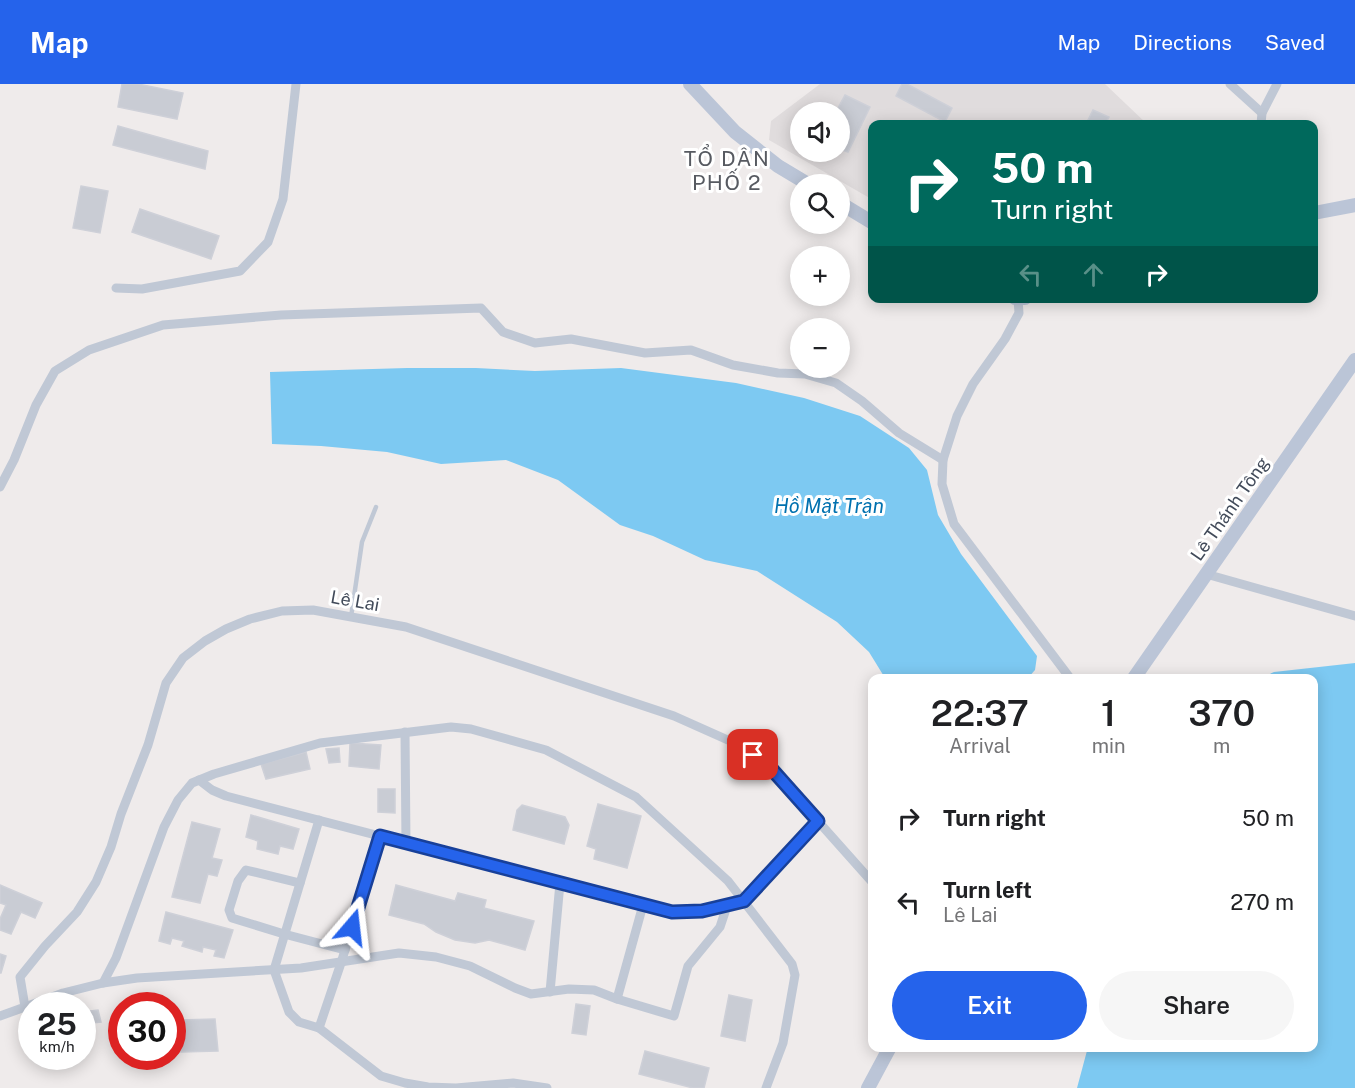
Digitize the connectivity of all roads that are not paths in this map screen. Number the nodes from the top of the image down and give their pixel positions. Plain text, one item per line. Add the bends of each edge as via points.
1 (296, 84) edge
2 (690, 84) edge
3 (1230, 84) edge
4 (1277, 84) edge
5 (1262, 113) junction
6 (1261, 120) edge
7 (791, 174) edge
8 (1355, 205) edge
9 (850, 209) edge
10 (1318, 212) edge
11 (868, 220) edge
12 (116, 288) dead end
13 (1020, 303) edge
14 (1355, 360) edge
15 (943, 460) junction
16 (0, 487) edge
17 (376, 507) dead end
18 (1206, 574) junction
19 (1355, 616) edge
20 (351, 617) junction
21 (1067, 674) edge
22 (1137, 674) edge
23 (405, 732) junction
24 (199, 780) junction
25 (319, 820) junction
26 (818, 821) junction
27 (380, 836) junction
28 (406, 843) junction
29 (868, 877) edge
30 (300, 883) junction
31 (560, 884) junction
32 (744, 901) junction
33 (644, 905) junction
34 (727, 906) junction
35 (284, 934) junction
36 (345, 950) junction
37 (341, 963) junction
38 (274, 970) junction
39 (103, 983) junction
40 (22, 992) edge
41 (67, 992) edge
42 (550, 992) junction
43 (617, 999) junction
44 (18, 1010) edge
45 (0, 1016) edge
46 (319, 1028) junction
47 (887, 1052) edge
48 (404, 1086) edge
49 (437, 1088) edge
50 (547, 1088) edge
51 (765, 1088) edge
52 (868, 1088) edge

1 - 12 street via 284,200 268,243 240,271 142,289
2 - 7 street via 735,132
3 - 5 street
4 - 5 street
5 - 6 street
8 - 10 street
9 - 11 street
13 - 15 street via 1019,313 1005,339 972,384
14 - 18 street, Lê Thánh Tông
15 - 16 street via 899,433 837,383 804,374 733,365 691,350 645,353 571,339 535,343 503,332 482,308 281,315 163,325 89,350 55,371
15 - 21 street via 942,484 954,524
17 - 20 lane via 362,542
18 - 19 street
18 - 22 street, Lê Thánh Tông
20 - 26 street, Lê Lai via 406,627 674,716 739,745 768,765
20 - 40 street, Lê Lai via 313,610 282,611 226,629 183,658 166,683 148,745 96,882 77,912 20,977
23 - 24 street via 320,743
23 - 28 street
23 - 32 street via 451,726 546,750 636,797 728,881
24 - 25 street via 226,796
24 - 39 street via 178,800 164,827 116,958
25 - 27 street
25 - 30 street
26 - 29 street, Lê Lai
26 - 32 street
27 - 28 street
27 - 36 street
28 - 31 street
30 - 35 street
30 - 35 street via 246,870 238,881 229,910 232,918
31 - 33 street
31 - 42 street
32 - 34 street
32 - 51 street via 777,943 795,975 783,1043
33 - 34 street via 685,913
33 - 43 street
34 - 43 street via 720,927 688,966 674,1016
35 - 36 street
35 - 38 street
36 - 37 street
37 - 38 street
37 - 42 street via 369,956 415,953 470,966 531,994
37 - 46 street
38 - 39 street
38 - 46 street via 289,1012 298,1022
39 - 41 street
42 - 43 street via 594,990
44 - 45 street
46 - 48 street via 381,1076
47 - 52 street
48 - 49 street
49 - 50 street via 513,1083

